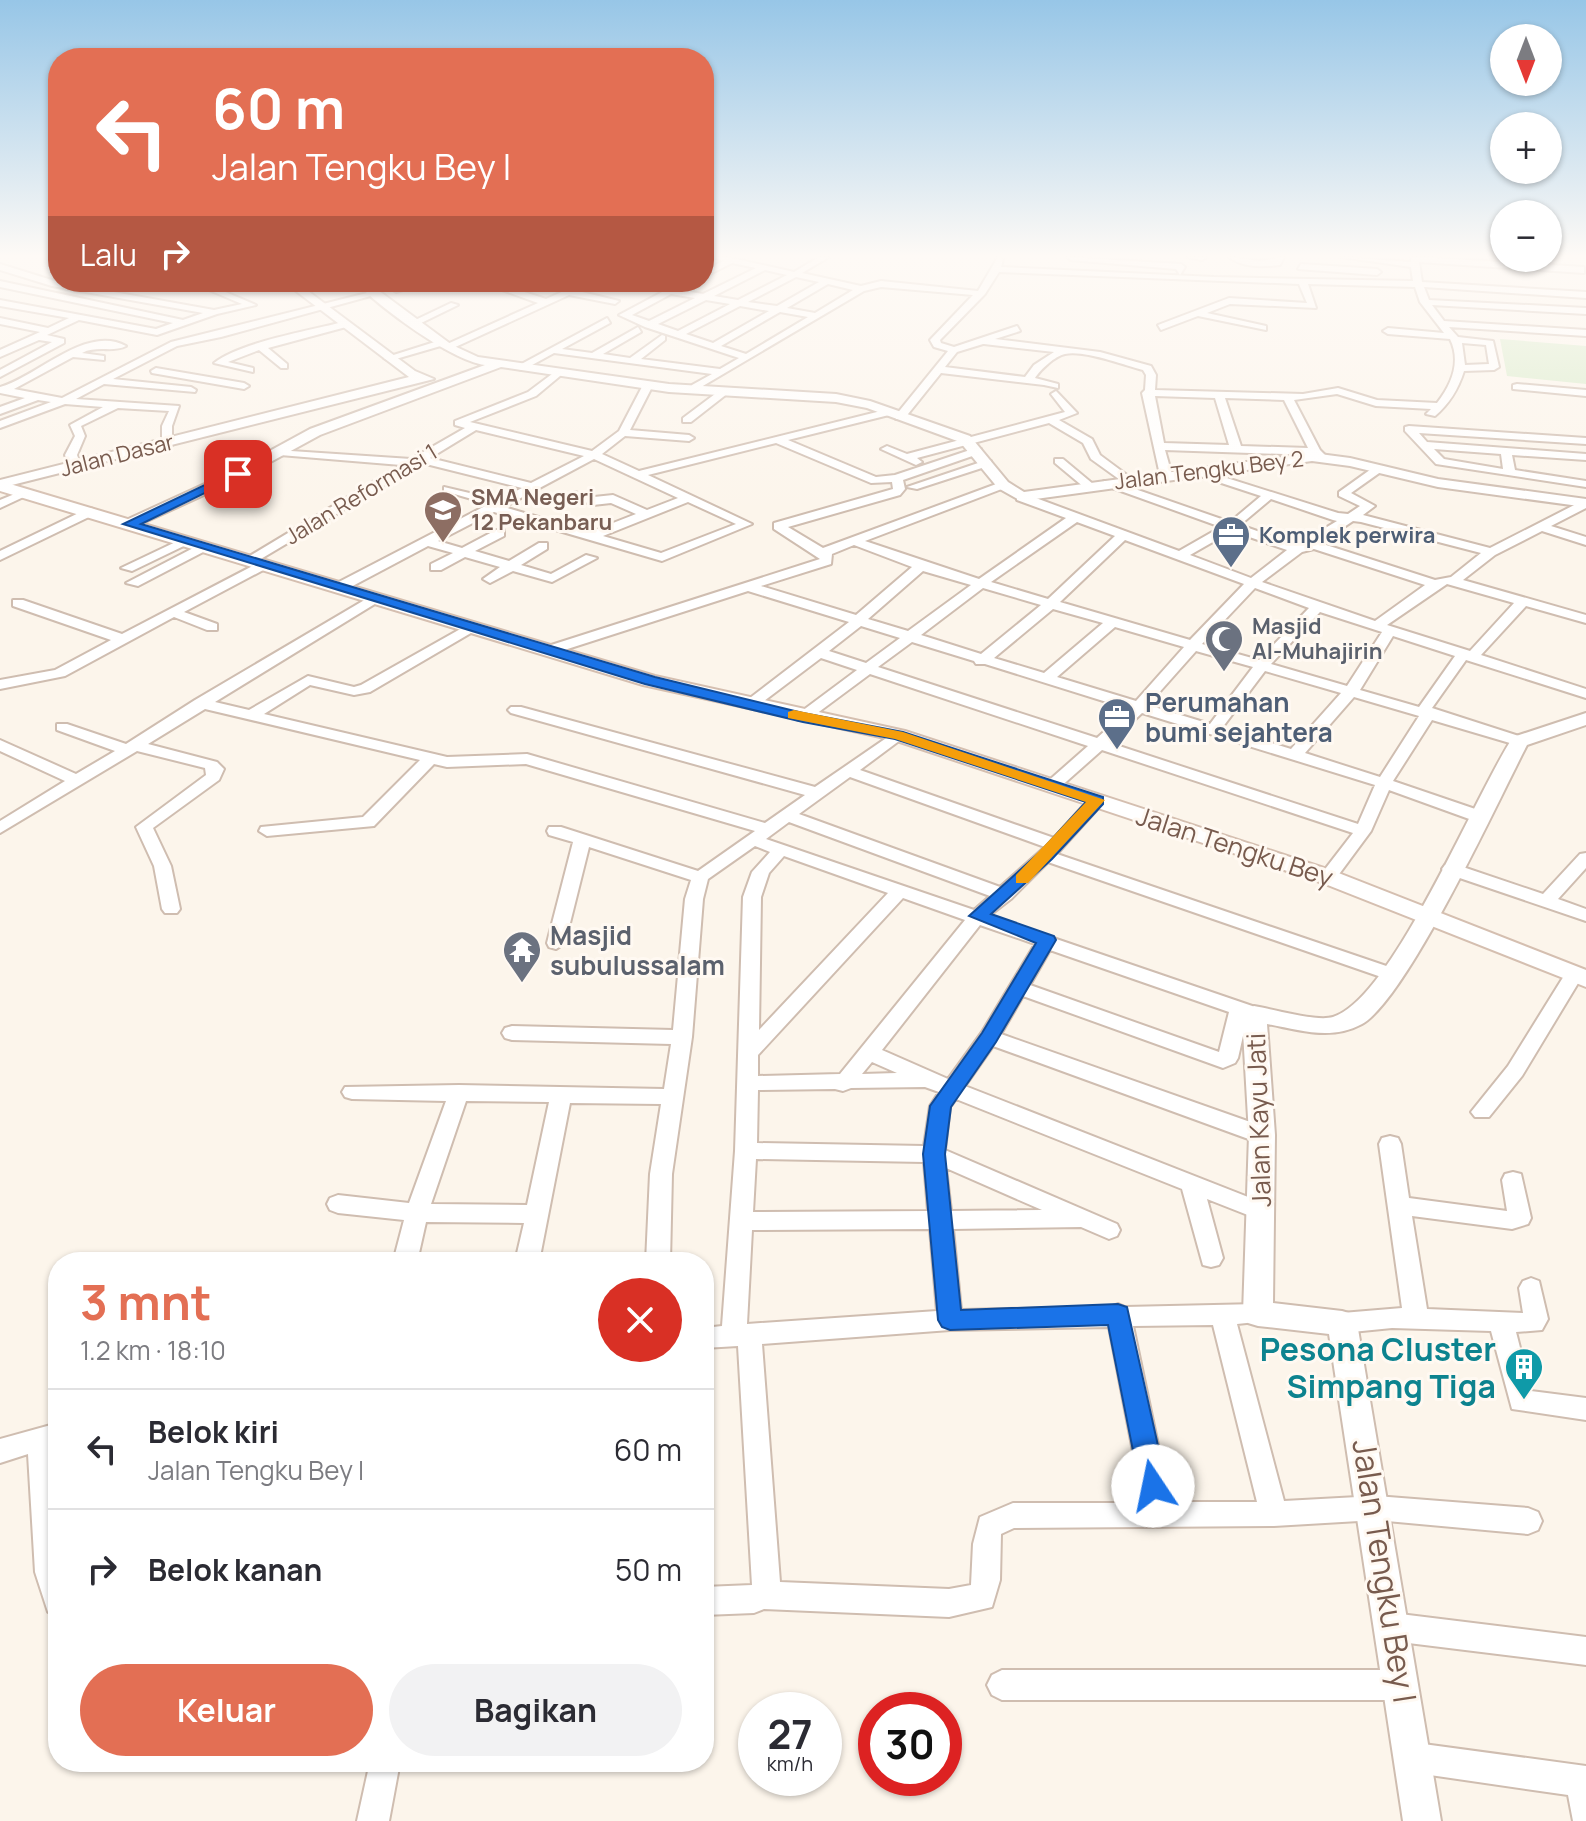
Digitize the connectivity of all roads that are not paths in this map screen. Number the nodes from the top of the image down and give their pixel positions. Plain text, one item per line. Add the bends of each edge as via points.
1 (23, 342) edge
2 (59, 342) edge
3 (182, 342) edge
4 (225, 342) edge
5 (276, 342) edge
6 (367, 342) edge
7 (441, 342) edge
8 (452, 342) edge
9 (571, 342) edge
10 (617, 342) edge
11 (657, 342) edge
12 (702, 342) edge
13 (721, 342) edge
14 (774, 342) edge
15 (936, 342) edge
16 (981, 342) edge
17 (993, 342) edge
18 (1455, 342) edge
19 (1483, 342) edge
20 (445, 345) junction
21 (121, 346) dead end
22 (260, 346) junction
23 (714, 346) junction
24 (954, 350) junction
25 (1064, 350) junction
26 (556, 351) junction
27 (238, 353) junction
28 (0, 354) edge
29 (593, 356) junction
30 (681, 357) dead end
31 (101, 358) dead end
32 (389, 358) junction
33 (747, 358) junction
34 (74, 359) junction
35 (632, 361) junction
36 (497, 365) junction
37 (284, 366) dead end
38 (669, 366) junction
39 (519, 368) junction
40 (1459, 368) junction
41 (936, 369) junction
42 (249, 370) dead end
43 (720, 372) junction
44 (0, 374) edge
45 (556, 374) junction
46 (420, 378) junction
47 (1028, 380) junction
48 (99, 381) junction
49 (207, 381) junction
50 (450, 384) junction
51 (648, 385) junction
52 (140, 386) junction
53 (244, 386) dead end
54 (696, 387) junction
55 (1517, 387) dead end
56 (191, 390) junction
57 (727, 390) junction
58 (1147, 390) junction
59 (1, 391) edge
60 (1586, 393) edge
61 (22, 394) junction
62 (1219, 394) junction
63 (1287, 396) junction
64 (36, 397) junction
65 (60, 401) junction
66 (116, 405) junction
67 (1441, 406) junction
68 (175, 408) junction
69 (0, 411) edge
70 (895, 414) junction
71 (1050, 419) junction
72 (687, 420) dead end
73 (0, 425) edge
74 (472, 428) junction
75 (1423, 429) junction
76 (623, 433) junction
77 (689, 438) dead end
78 (965, 439) junction
79 (778, 440) junction
80 (1586, 441) edge
81 (168, 443) junction
82 (1424, 445) junction
83 (1160, 446) junction
84 (887, 449) dead end
85 (1236, 449) junction
86 (977, 451) junction
87 (1506, 451) junction
88 (280, 452) junction
89 (1547, 454) junction
90 (594, 455) junction
91 (1318, 455) junction
92 (1586, 457) edge
93 (418, 461) junction
94 (1059, 461) dead end
95 (987, 463) junction
96 (75, 466) junction
97 (1378, 469) junction
98 (1195, 471) junction
99 (1494, 471) junction
100 (1510, 473) junction
101 (640, 474) junction
102 (1166, 475) junction
103 (897, 478) junction
104 (1127, 480) junction
105 (1559, 480) junction
106 (1108, 483) junction
107 (1586, 484) edge
108 (0, 485) edge
109 (1003, 485) junction
110 (530, 486) junction
111 (1089, 486) junction
112 (913, 487) dead end
113 (448, 489) dead end
114 (1495, 490) junction
115 (26, 493) junction
116 (578, 495) dead end
117 (1268, 496) junction
118 (690, 497) junction
119 (1021, 497) junction
120 (1586, 503) edge
121 (0, 504) edge
122 (495, 505) junction
123 (89, 512) junction
124 (644, 513) junction
125 (1354, 517) junction
126 (742, 519) junction
127 (1073, 519) junction
128 (129, 524) junction
129 (1233, 525) junction
130 (778, 526) junction
131 (1539, 526) junction
132 (500, 533) dead end
133 (591, 536) junction
134 (1122, 536) junction
135 (425, 541) junction
136 (854, 541) junction
137 (1586, 541) edge
138 (195, 544) junction
139 (543, 546) dead end
140 (1302, 547) junction
141 (466, 552) junction
142 (1491, 552) junction
143 (822, 553) junction
144 (1182, 555) junction
145 (0, 556) edge
146 (591, 558) dead end
147 (256, 562) junction
148 (511, 566) junction
149 (921, 566) junction
150 (436, 567) dead end
151 (127, 568) dead end
152 (490, 579) dead end
153 (1454, 581) junction
154 (1254, 582) junction
155 (133, 583) dead end
156 (980, 584) junction
157 (1435, 584) junction
158 (340, 587) junction
159 (750, 587) junction
160 (373, 599) junction
161 (1523, 601) junction
162 (18, 603) dead end
163 (1052, 603) junction
164 (1318, 607) junction
165 (175, 613) junction
166 (1586, 619) edge
167 (859, 620) junction
168 (1114, 621) junction
169 (212, 627) dead end
170 (471, 627) junction
171 (1383, 628) junction
172 (909, 638) junction
173 (125, 640) junction
174 (1193, 644) junction
175 (550, 650) junction
176 (818, 652) junction
177 (1468, 654) junction
178 (981, 661) junction
179 (1263, 664) junction
180 (0, 669) edge
181 (866, 669) junction
182 (17, 676) junction
183 (1045, 680) junction
184 (0, 685) edge
185 (1352, 690) junction
186 (1586, 694) edge
187 (200, 703) junction
188 (751, 704) junction
189 (1138, 708) junction
190 (516, 710) dead end
191 (1426, 712) junction
192 (252, 715) junction
193 (803, 717) junction
194 (1586, 719) edge
195 (62, 727) dead end
196 (1213, 730) junction
197 (898, 735) junction
198 (1520, 741) junction
199 (1099, 743) junction
200 (0, 745) edge
201 (130, 748) junction
202 (1294, 756) junction
203 (430, 759) junction
204 (848, 771) junction
205 (77, 781) junction
206 (1384, 783) junction
207 (1052, 786) junction
208 (817, 793) junction
209 (1097, 800) junction
210 (786, 815) junction
211 (1478, 816) junction
212 (0, 828) edge
213 (267, 831) dead end
214 (555, 831) dead end
215 (1363, 831) junction
216 (760, 834) junction
217 (582, 840) junction
218 (782, 848) junction
219 (1052, 850) junction
220 (1583, 867) edge
221 (1451, 869) junction
222 (700, 877) junction
223 (1328, 877) junction
224 (901, 890) junction
225 (1005, 895) junction
226 (1546, 902) junction
227 (171, 909) dead end
228 (1426, 913) junction
229 (1586, 915) edge
230 (978, 916) junction
231 (1047, 940) junction
232 (556, 943) dead end
233 (1394, 975) junction
234 (1580, 977) edge
235 (1020, 988) junction
236 (1247, 1011) junction
237 (512, 1033) dead end
238 (682, 1037) junction
239 (989, 1037) junction
240 (869, 1052) junction
241 (749, 1053) junction
242 (929, 1080) junction
243 (746, 1083) junction
244 (843, 1084) junction
245 (952, 1088) junction
246 (352, 1092) dead end
247 (459, 1092) junction
248 (561, 1096) junction
249 (673, 1097) junction
250 (1482, 1112) dead end
251 (1262, 1135) junction
252 (1390, 1144) dead end
253 (746, 1151) junction
254 (934, 1154) junction
255 (1513, 1180) dead end
256 (1192, 1186) junction
257 (338, 1204) dead end
258 (1401, 1206) junction
259 (1263, 1212) junction
260 (417, 1213) junction
261 (537, 1214) junction
262 (1087, 1219) junction
263 (741, 1221) junction
264 (943, 1222) junction
265 (1109, 1230) dead end
266 (407, 1252) edge
267 (529, 1252) edge
268 (658, 1252) edge
269 (1211, 1258) dead end
270 (1531, 1288) dead end
271 (1118, 1314) junction
272 (1258, 1314) junction
273 (1223, 1315) junction
274 (1416, 1319) junction
275 (950, 1320) junction
276 (1342, 1323) junction
277 (1501, 1323) junction
278 (742, 1334) junction
279 (714, 1337) edge
280 (1586, 1409) edge
281 (48, 1437) edge
282 (0, 1451) edge
283 (48, 1494) edge
284 (1376, 1508) junction
285 (1274, 1514) junction
286 (1159, 1515) junction
287 (1528, 1521) dead end
288 (48, 1559) edge
289 (763, 1595) junction
290 (714, 1601) edge
291 (1392, 1627) junction
292 (1586, 1651) edge
293 (1002, 1685) dead end
294 (1400, 1685) junction
295 (1416, 1758) junction
296 (383, 1772) edge
297 (1584, 1782) edge
298 (1586, 1815) edge
299 (373, 1821) edge
300 (1422, 1821) edge

1 - 28 street
2 - 44 street
3 - 48 street
4 - 27 street
5 - 22 street
6 - 32 street
7 - 20 street
8 - 20 street
9 - 26 street
10 - 29 street
11 - 35 street
12 - 23 street
13 - 23 street
14 - 33 street
15 - 24 street
16 - 24 street
17 - 25 street
18 - 40 street
19 - 40 street via 1490,343 1494,367
20 - 32 street
20 - 36 street
21 - 34 street via 91,344
22 - 27 street
22 - 37 street
23 - 33 street
24 - 41 street
25 - 47 street via 1037,367
25 - 58 street via 1150,371
26 - 29 street
26 - 39 street
27 - 42 street via 219,363
29 - 35 street
30 - 38 street
31 - 34 street
32 - 46 street
33 - 43 street
34 - 59 street
34 - 61 street
35 - 38 street
36 - 39 street
36 - 50 street
38 - 43 street
39 - 45 street
40 - 67 street
41 - 47 street
41 - 70 street
43 - 54 street
45 - 51 street
45 - 74 street via 532,394 459,423
46 - 50 street
46 - 81 street, Jalan Dasar
47 - 71 street via 1055,390 1072,413
48 - 52 street
48 - 65 street
49 - 52 street via 159,373
49 - 53 street
49 - 56 street
50 - 88 street via 315,432
51 - 54 street
51 - 76 street
52 - 56 street
54 - 57 street
55 - 60 street
56 - 68 street
57 - 70 street via 848,399
57 - 72 street
58 - 62 street
58 - 83 street
59 - 61 street
61 - 64 street
62 - 63 street
62 - 85 street
63 - 67 street via 1338,391 1376,403
63 - 91 street
64 - 65 street
64 - 69 street
65 - 66 street
65 - 73 street
66 - 68 street
66 - 96 street via 75,425 80,436 71,455
67 - 75 street via 1423,420
68 - 81 street via 167,426
70 - 78 street
70 - 79 street
71 - 78 street
71 - 104 street via 1088,441 1095,457
74 - 90 street
74 - 93 street, Jalan Reformasi 1
75 - 80 street
75 - 82 street via 1409,429
76 - 77 street
76 - 90 street
78 - 84 street via 912,460
78 - 86 street
79 - 101 street
79 - 103 street via 875,481
81 - 96 street, Jalan Dasar
82 - 87 street
82 - 99 street via 1440,462
83 - 85 street
83 - 102 street
85 - 91 street
86 - 95 street
86 - 103 street
87 - 89 street
87 - 100 street
88 - 93 street
88 - 128 street
89 - 92 street
89 - 105 street
90 - 101 street
90 - 110 street
91 - 97 street, Jalan Tengku Bey 2
91 - 98 street, Jalan Tengku Bey 2
93 - 110 street
93 - 147 street, Jalan Reformasi 1
94 - 111 street
95 - 109 street
95 - 112 street
96 - 108 street, Jalan Dasar
97 - 114 street, Jalan Tengku Bey 2
97 - 125 street via 1344,492 1369,506
98 - 102 street, Jalan Tengku Bey 2
98 - 117 street
99 - 100 street
99 - 114 street
100 - 105 street
101 - 118 street
102 - 104 street, Jalan Tengku Bey 2
103 - 130 street via 896,493
104 - 106 street, Jalan Tengku Bey 2
105 - 107 street
106 - 111 street, Jalan Tengku Bey 2
106 - 129 street
108 - 115 main road, Jalan Tengku Bey
109 - 119 street
109 - 136 street
110 - 122 street
111 - 119 street, Jalan Tengku Bey 2
113 - 122 street
114 - 120 street, Jalan Tengku Bey 2
115 - 121 street
115 - 123 main road, Jalan Tengku Bey
116 - 124 street via 593,501 613,499
117 - 125 street via 1337,517
117 - 129 street
118 - 124 street
118 - 126 street
119 - 127 street
120 - 131 street
122 - 133 street
122 - 135 street
123 - 128 main road, Jalan Tengku Bey
123 - 145 street
124 - 133 street
125 - 140 street
125 - 142 street
126 - 130 street via 763,518
126 - 133 street via 745,525 667,557
127 - 134 street
127 - 156 street
128 - 138 main road, Jalan Tengku Bey
129 - 140 street
129 - 144 street
130 - 143 street
131 - 137 street
131 - 142 street
132 - 141 street
134 - 144 street
134 - 163 street
135 - 141 street
135 - 158 street
136 - 143 street
136 - 149 street
138 - 147 main road, Jalan Tengku Bey
138 - 151 street
138 - 155 street
139 - 148 street
140 - 154 street
140 - 157 street
141 - 148 street
141 - 150 street
142 - 153 street
143 - 159 street via 826,561
144 - 154 street
146 - 148 street via 552,578
147 - 158 main road, Jalan Tengku Bey
147 - 165 street, Jalan Reformasi 1
148 - 152 street
149 - 156 street
149 - 167 street
153 - 157 street
153 - 161 street
154 - 164 street
154 - 174 street
156 - 163 street
156 - 172 street
157 - 171 street
158 - 160 main road, Jalan Tengku Bey
159 - 167 street
159 - 175 street
160 - 170 main road, Jalan Tengku Bey
160 - 187 street
161 - 166 street
161 - 177 street
162 - 173 street
163 - 168 street
163 - 178 street
164 - 171 street
164 - 179 street
165 - 169 street
165 - 173 street, Jalan Reformasi 1
167 - 172 street
167 - 176 street
168 - 174 street
168 - 183 street
170 - 175 main road, Jalan Tengku Bey
170 - 192 street via 365,689 308,680
171 - 177 street
171 - 185 street
172 - 178 street
172 - 181 street
173 - 182 street, Jalan Reformasi 1 via 53,676
174 - 179 street
174 - 189 street
175 - 188 main road, Jalan Tengku Bey
176 - 181 street
176 - 188 street
177 - 186 street
177 - 191 street
178 - 183 street
179 - 185 street
179 - 196 street
180 - 182 street
181 - 193 street
181 - 199 street
182 - 184 street
183 - 189 street
185 - 191 street
185 - 202 street
187 - 192 street
187 - 201 street
188 - 193 main road, Jalan Tengku Bey
189 - 196 street
189 - 199 street
190 - 208 street
191 - 198 street
191 - 206 street
192 - 203 street
193 - 197 main road, Jalan Tengku Bey
194 - 198 street
195 - 201 street
196 - 202 street
197 - 204 street
197 - 207 main road, Jalan Tengku Bey
198 - 211 street
199 - 207 street
199 - 215 street
200 - 205 street
201 - 205 street
201 - 227 street via 216,769 213,777 144,827 167,869
202 - 206 street
203 - 213 street via 368,822
203 - 216 street via 527,759
204 - 208 street
204 - 219 street
205 - 212 street
206 - 211 street
206 - 215 street
207 - 209 main road, Jalan Tengku Bey
208 - 210 street
209 - 219 street
209 - 223 main road, Jalan Tengku Bey
210 - 216 street
210 - 225 street
211 - 221 street
214 - 217 street
215 - 223 street
216 - 218 street
216 - 222 street
217 - 222 street
217 - 232 street
218 - 224 street
218 - 241 street via 761,872 752,897
219 - 225 street
219 - 233 street
220 - 226 street
221 - 226 street
221 - 228 street
222 - 238 street
223 - 228 main road, Jalan Tengku Bey
224 - 230 street
224 - 241 street
225 - 230 street
226 - 229 street
228 - 233 street, Jalan Kayu Jati
228 - 234 main road, Jalan Tengku Bey
230 - 231 street
230 - 240 street
231 - 235 street
231 - 236 street
233 - 236 street, Jalan Kayu Jati via 1344,1024 1330,1027
234 - 250 street
235 - 236 street via 1223,1061
235 - 239 street
236 - 251 street, Jalan Kayu Jati
237 - 238 street
238 - 249 street
239 - 245 street
239 - 251 street
240 - 242 street
240 - 244 street
241 - 243 street
242 - 244 street
242 - 245 street
243 - 244 street
243 - 253 street
245 - 254 street via 940,1106
245 - 256 street
246 - 247 street
247 - 248 street
247 - 260 street
248 - 249 street
248 - 261 street
249 - 268 street via 661,1174
251 - 259 street, Jalan Kayu Jati
252 - 258 street
253 - 254 street
253 - 263 street
254 - 262 street
254 - 264 street
255 - 258 street via 1520,1218 1512,1220
256 - 259 street
256 - 269 street
257 - 260 street
258 - 274 street
259 - 272 street, Jalan Kayu Jati
260 - 261 street
260 - 266 street
261 - 267 street
262 - 264 street
262 - 265 street
263 - 264 street
263 - 278 street
264 - 275 street
270 - 277 street via 1533,1323
271 - 273 street
271 - 275 street
271 - 286 street
272 - 273 street
272 - 276 street
273 - 285 street
274 - 276 street
274 - 277 street
275 - 278 street
276 - 284 street, Jalan Tengku Bey I
277 - 280 street via 1521,1401
278 - 279 street
278 - 289 street via 766,1556
281 - 282 street
283 - 288 street
284 - 285 street
284 - 287 street
284 - 291 street, Jalan Tengku Bey I
285 - 286 street
286 - 289 street via 998,1519 986,1536 987,1587 982,1597 971,1600
289 - 290 street
291 - 292 street
291 - 294 street, Jalan Tengku Bey I
293 - 294 street
294 - 295 street, Jalan Tengku Bey I
295 - 297 street
295 - 300 street, Jalan Tengku Bey I
296 - 299 street
297 - 298 street

